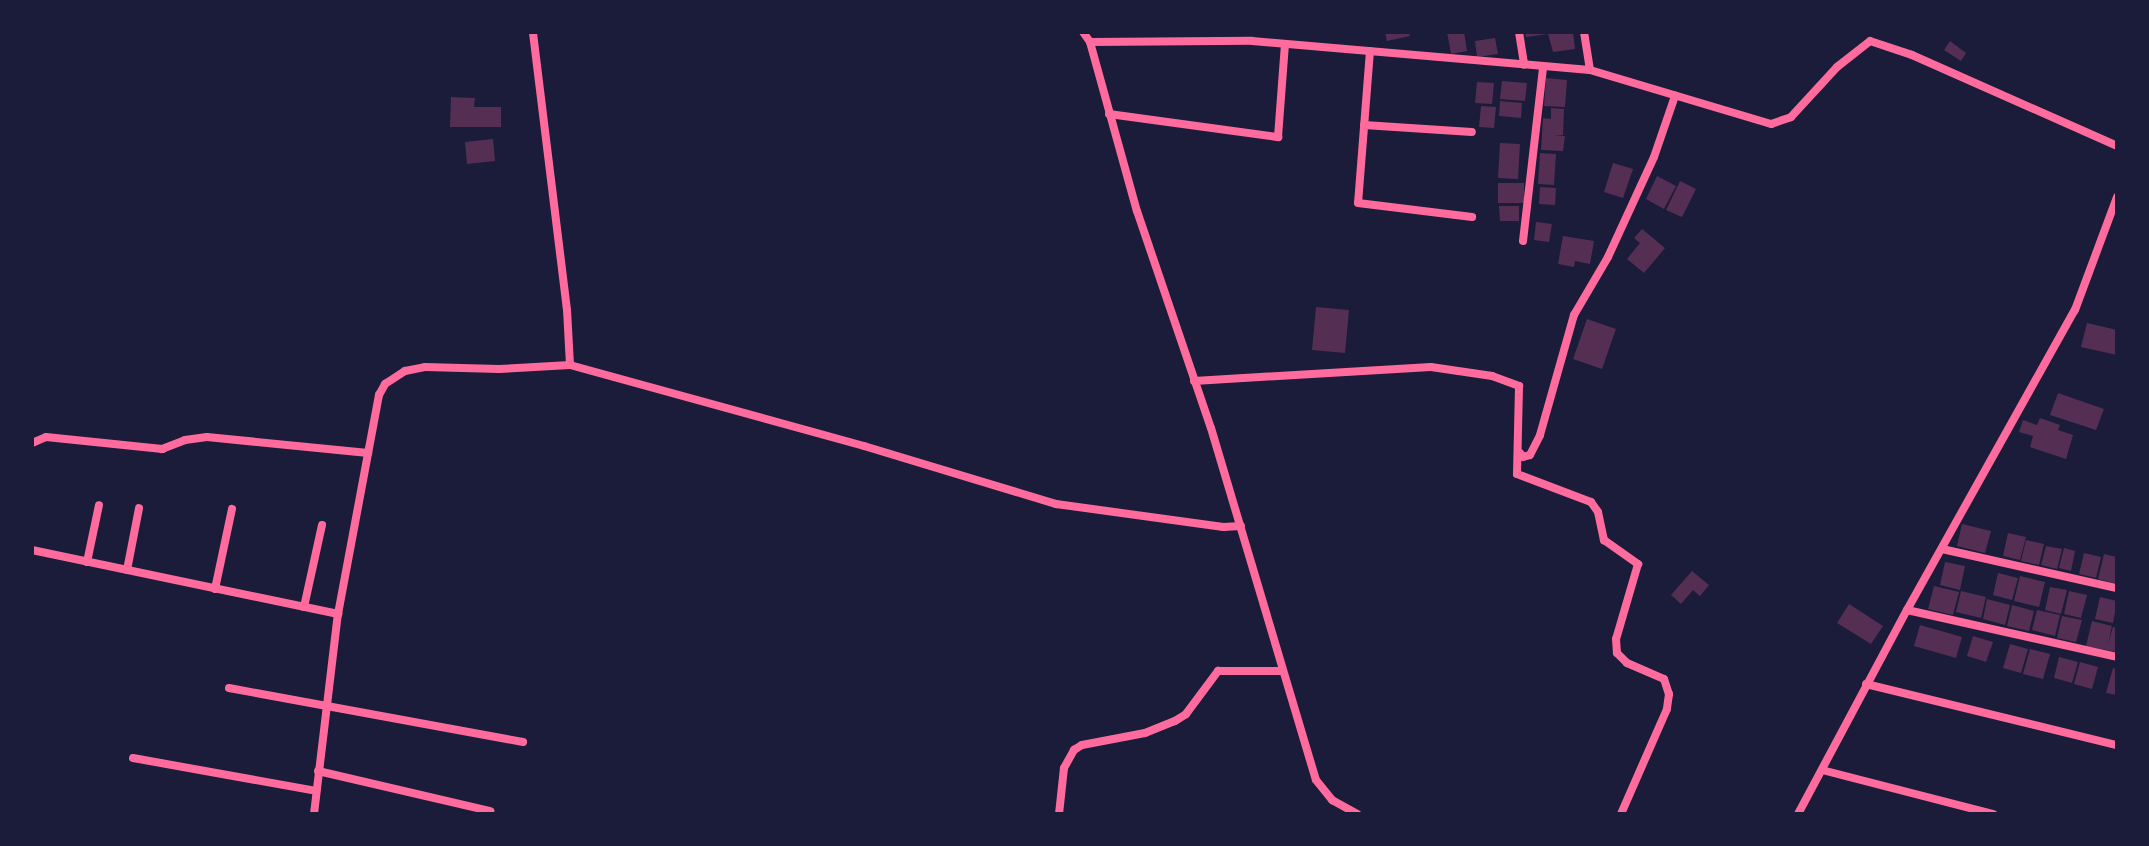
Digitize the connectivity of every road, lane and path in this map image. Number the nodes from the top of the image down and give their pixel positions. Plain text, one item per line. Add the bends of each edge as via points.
1 (533, 32) edge
2 (1083, 32) edge
3 (1519, 32) edge
4 (1584, 32) edge
5 (1090, 42) junction
6 (1285, 44) junction
7 (1370, 51) junction
8 (1524, 65) junction
9 (1543, 68) junction
10 (1590, 70) junction
11 (1675, 96) junction
12 (1109, 114) junction
13 (1364, 125) junction
14 (1472, 132) dead end
15 (2117, 146) edge
16 (2117, 197) edge
17 (1472, 217) dead end
18 (1523, 241) dead end
19 (570, 365) junction
20 (1194, 381) junction
21 (32, 443) edge
22 (368, 453) junction
23 (1520, 453) junction
24 (99, 505) dead end
25 (139, 508) dead end
26 (232, 509) dead end
27 (322, 525) dead end
28 (1241, 526) junction
29 (1942, 549) junction
30 (32, 550) edge
31 (87, 562) junction
32 (127, 570) junction
33 (2117, 588) edge
34 (215, 589) junction
35 (304, 607) junction
36 (1907, 610) junction
37 (338, 614) junction
38 (2117, 657) edge
39 (1281, 671) junction
40 (1866, 684) junction
41 (229, 688) dead end
42 (326, 708) junction
43 (523, 742) dead end
44 (2117, 745) edge
45 (133, 758) dead end
46 (1822, 770) junction
47 (318, 771) junction
48 (316, 791) junction
49 (490, 811) dead end
50 (314, 814) edge
51 (1059, 814) edge
52 (1357, 814) edge
53 (1621, 814) edge
54 (1798, 814) edge
55 (1993, 814) edge

1 - 19 street
2 - 5 street
3 - 8 street
4 - 10 street
5 - 6 street
5 - 12 street
6 - 7 street
6 - 12 street via 1278,137
7 - 8 street
7 - 13 street
8 - 9 street
9 - 10 street
9 - 18 street
10 - 11 street
11 - 15 street via 1752,121 1782,123 1870,41 1926,60
11 - 23 street via 1654,157 1608,257 1574,315 1540,435 1530,455
12 - 20 street
13 - 14 street
13 - 17 street via 1358,203
16 - 29 street via 2075,310
19 - 22 street via 405,371 385,384 379,395
19 - 28 street via 1056,504
20 - 23 street via 1431,367 1492,376 1519,386
20 - 28 street
21 - 22 street via 46,437 162,449 207,437
22 - 37 street
23 - 53 street via 1519,477 1591,502 1604,540 1638,564 1616,639 1617,653 1664,679 1669,694
24 - 31 street
25 - 32 street
26 - 34 street
27 - 35 street
28 - 39 street
29 - 33 street
29 - 36 street
30 - 31 street
31 - 32 street
32 - 34 street
34 - 35 street
35 - 37 street
36 - 38 street
36 - 40 street
37 - 42 street
39 - 51 street via 1218,671 1175,721 1074,750 1064,768
39 - 52 street via 1316,780 1332,800
40 - 44 street
40 - 46 street
41 - 42 street
42 - 43 street
42 - 47 street
45 - 48 street
46 - 54 street
46 - 55 street
47 - 48 street
47 - 49 street
48 - 50 street

